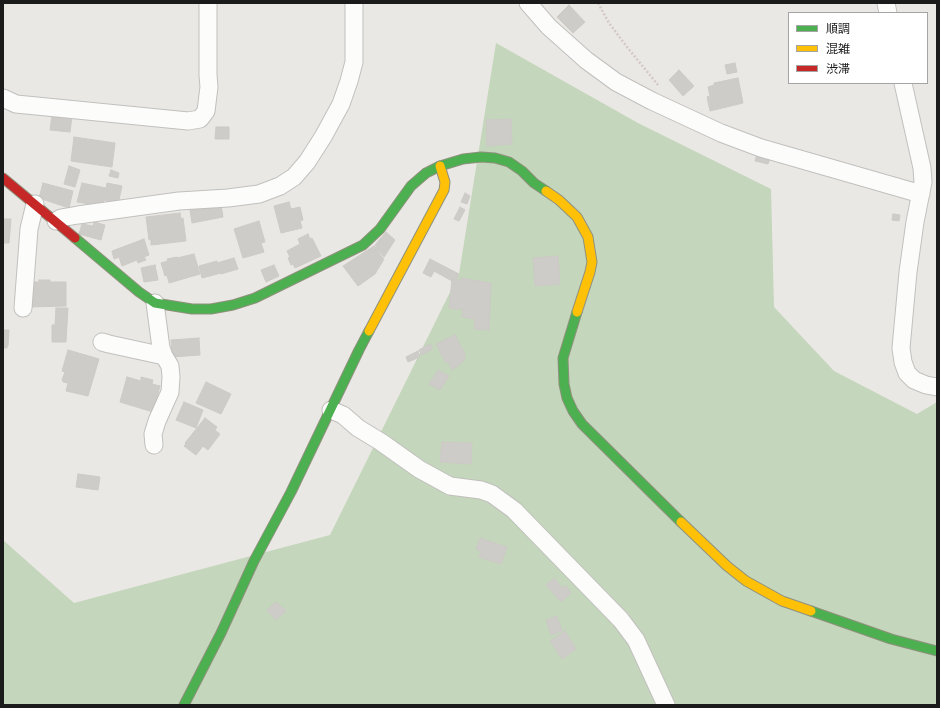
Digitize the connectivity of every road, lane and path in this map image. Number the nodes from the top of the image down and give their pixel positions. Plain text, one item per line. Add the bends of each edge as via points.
1 (208, 3) edge
2 (354, 3) edge
3 (528, 3) edge
4 (598, 3) edge
5 (903, 84) edge
6 (661, 88) dead end
7 (3, 98) edge
8 (440, 166) junction
9 (3, 178) edge
10 (921, 194) junction
11 (34, 204) junction
12 (56, 221) junction
13 (155, 302) junction
14 (23, 308) dead end
15 (102, 342) dead end
16 (164, 356) junction
17 (937, 387) edge
18 (331, 410) junction
19 (154, 445) dead end
20 (937, 652) edge
21 (184, 705) edge
22 (666, 705) edge

1 - 7 street via 209,87 206,111 200,119 188,121 16,104
2 - 12 street via 354,62 349,81 341,104 323,137 294,177 259,194 179,201 78,215
3 - 10 street via 549,27 586,60 616,82 652,101 721,133 761,148
4 - 6 path via 609,23
5 - 10 street via 922,168
8 - 13 street via 426,173 411,186 380,229 363,245 255,298 211,309 192,309
8 - 18 street via 445,182 444,190 359,350
8 - 20 street via 481,157 509,162 577,217 588,237 592,262 563,358 567,398 582,424 651,493 727,566 768,594 891,639
9 - 11 street
10 - 17 street via 908,272 901,348 907,373 914,380
11 - 12 street
11 - 14 street via 29,229
12 - 13 street via 139,292
13 - 16 street
15 - 16 street
16 - 19 street via 170,366 170,392 153,434
18 - 21 street
18 - 22 street via 343,415 419,469 450,486 492,494 514,510 621,620 636,640

